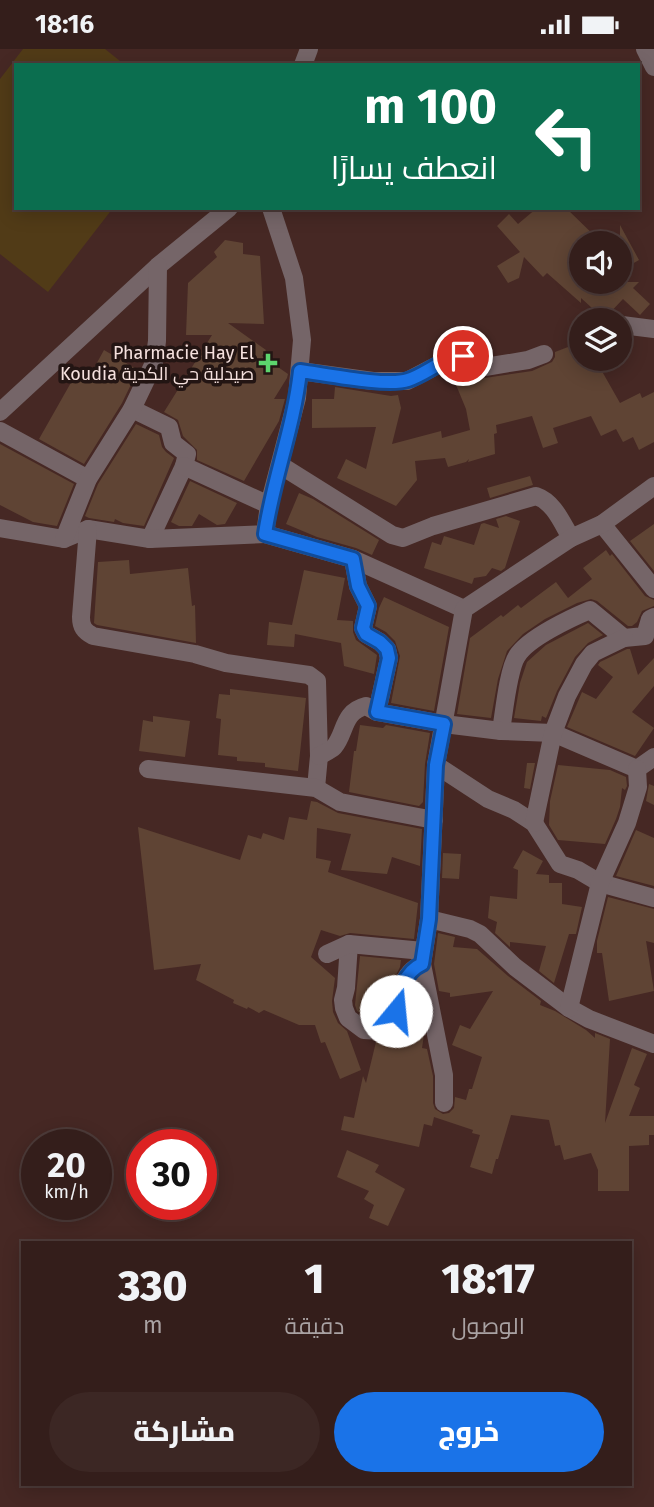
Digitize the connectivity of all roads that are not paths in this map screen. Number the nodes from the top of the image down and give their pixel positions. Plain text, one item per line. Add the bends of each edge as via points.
1 (645, 49) edge
2 (654, 67) edge
3 (227, 210) edge
4 (272, 210) edge
5 (159, 267) junction
6 (632, 326) edge
7 (654, 329) edge
8 (544, 354) dead end
9 (300, 371) junction
10 (132, 409) junction
11 (0, 412) edge
12 (0, 431) edge
13 (280, 465) junction
14 (184, 466) junction
15 (88, 479) junction
16 (654, 486) edge
17 (269, 505) junction
18 (602, 524) junction
19 (0, 527) edge
20 (88, 529) junction
21 (265, 534) junction
22 (571, 538) junction
23 (64, 539) junction
24 (150, 539) junction
25 (353, 559) junction
26 (654, 589) edge
27 (464, 609) junction
28 (654, 617) edge
29 (624, 638) junction
30 (377, 712) junction
31 (444, 724) junction
32 (500, 731) junction
33 (553, 733) junction
34 (319, 756) junction
35 (654, 757) edge
36 (436, 765) junction
37 (148, 769) dead end
38 (636, 769) junction
39 (316, 788) junction
40 (434, 820) junction
41 (534, 823) junction
42 (600, 883) junction
43 (654, 898) edge
44 (429, 919) junction
45 (349, 944) junction
46 (327, 954) dead end
47 (423, 958) junction
48 (569, 1008) junction
49 (654, 1044) edge
50 (444, 1103) dead end

1 - 2 street
3 - 5 street
4 - 9 street via 293,278 302,340
5 - 10 street via 154,363
5 - 11 street
6 - 7 street
8 - 9 street via 485,367 467,357 453,357 407,381
9 - 13 street
10 - 14 street via 169,427 173,443 187,454
10 - 15 street
12 - 15 street
13 - 17 street
13 - 22 street via 403,538 536,496 550,504
14 - 17 street
14 - 24 street
15 - 23 street
16 - 18 street
17 - 21 street
18 - 22 street
18 - 26 street
19 - 23 street
20 - 23 street
20 - 24 street
20 - 34 street via 81,617 86,632 313,677 317,681
21 - 24 street
21 - 25 street
22 - 27 street
25 - 27 street
25 - 30 street via 368,606 363,628 387,649 389,658
27 - 31 street
28 - 29 street via 645,636
29 - 32 street via 590,610 527,646 512,667
29 - 33 street via 593,653 584,664
30 - 31 street
30 - 34 street via 366,706 358,708 345,723 338,742
31 - 32 street
31 - 36 street
32 - 33 street
33 - 38 street
33 - 41 street
34 - 39 street
35 - 38 street
36 - 40 street
36 - 41 street
37 - 39 street
38 - 42 street via 638,787 627,823
39 - 40 street via 340,802
40 - 44 street
41 - 42 street via 560,864
42 - 43 street
42 - 48 street
44 - 47 street
44 - 48 street via 480,934
45 - 46 street
45 - 47 street
45 - 47 street via 344,1008 348,1018 364,1030 393,1028 399,994
47 - 50 street via 444,1075
48 - 49 street

